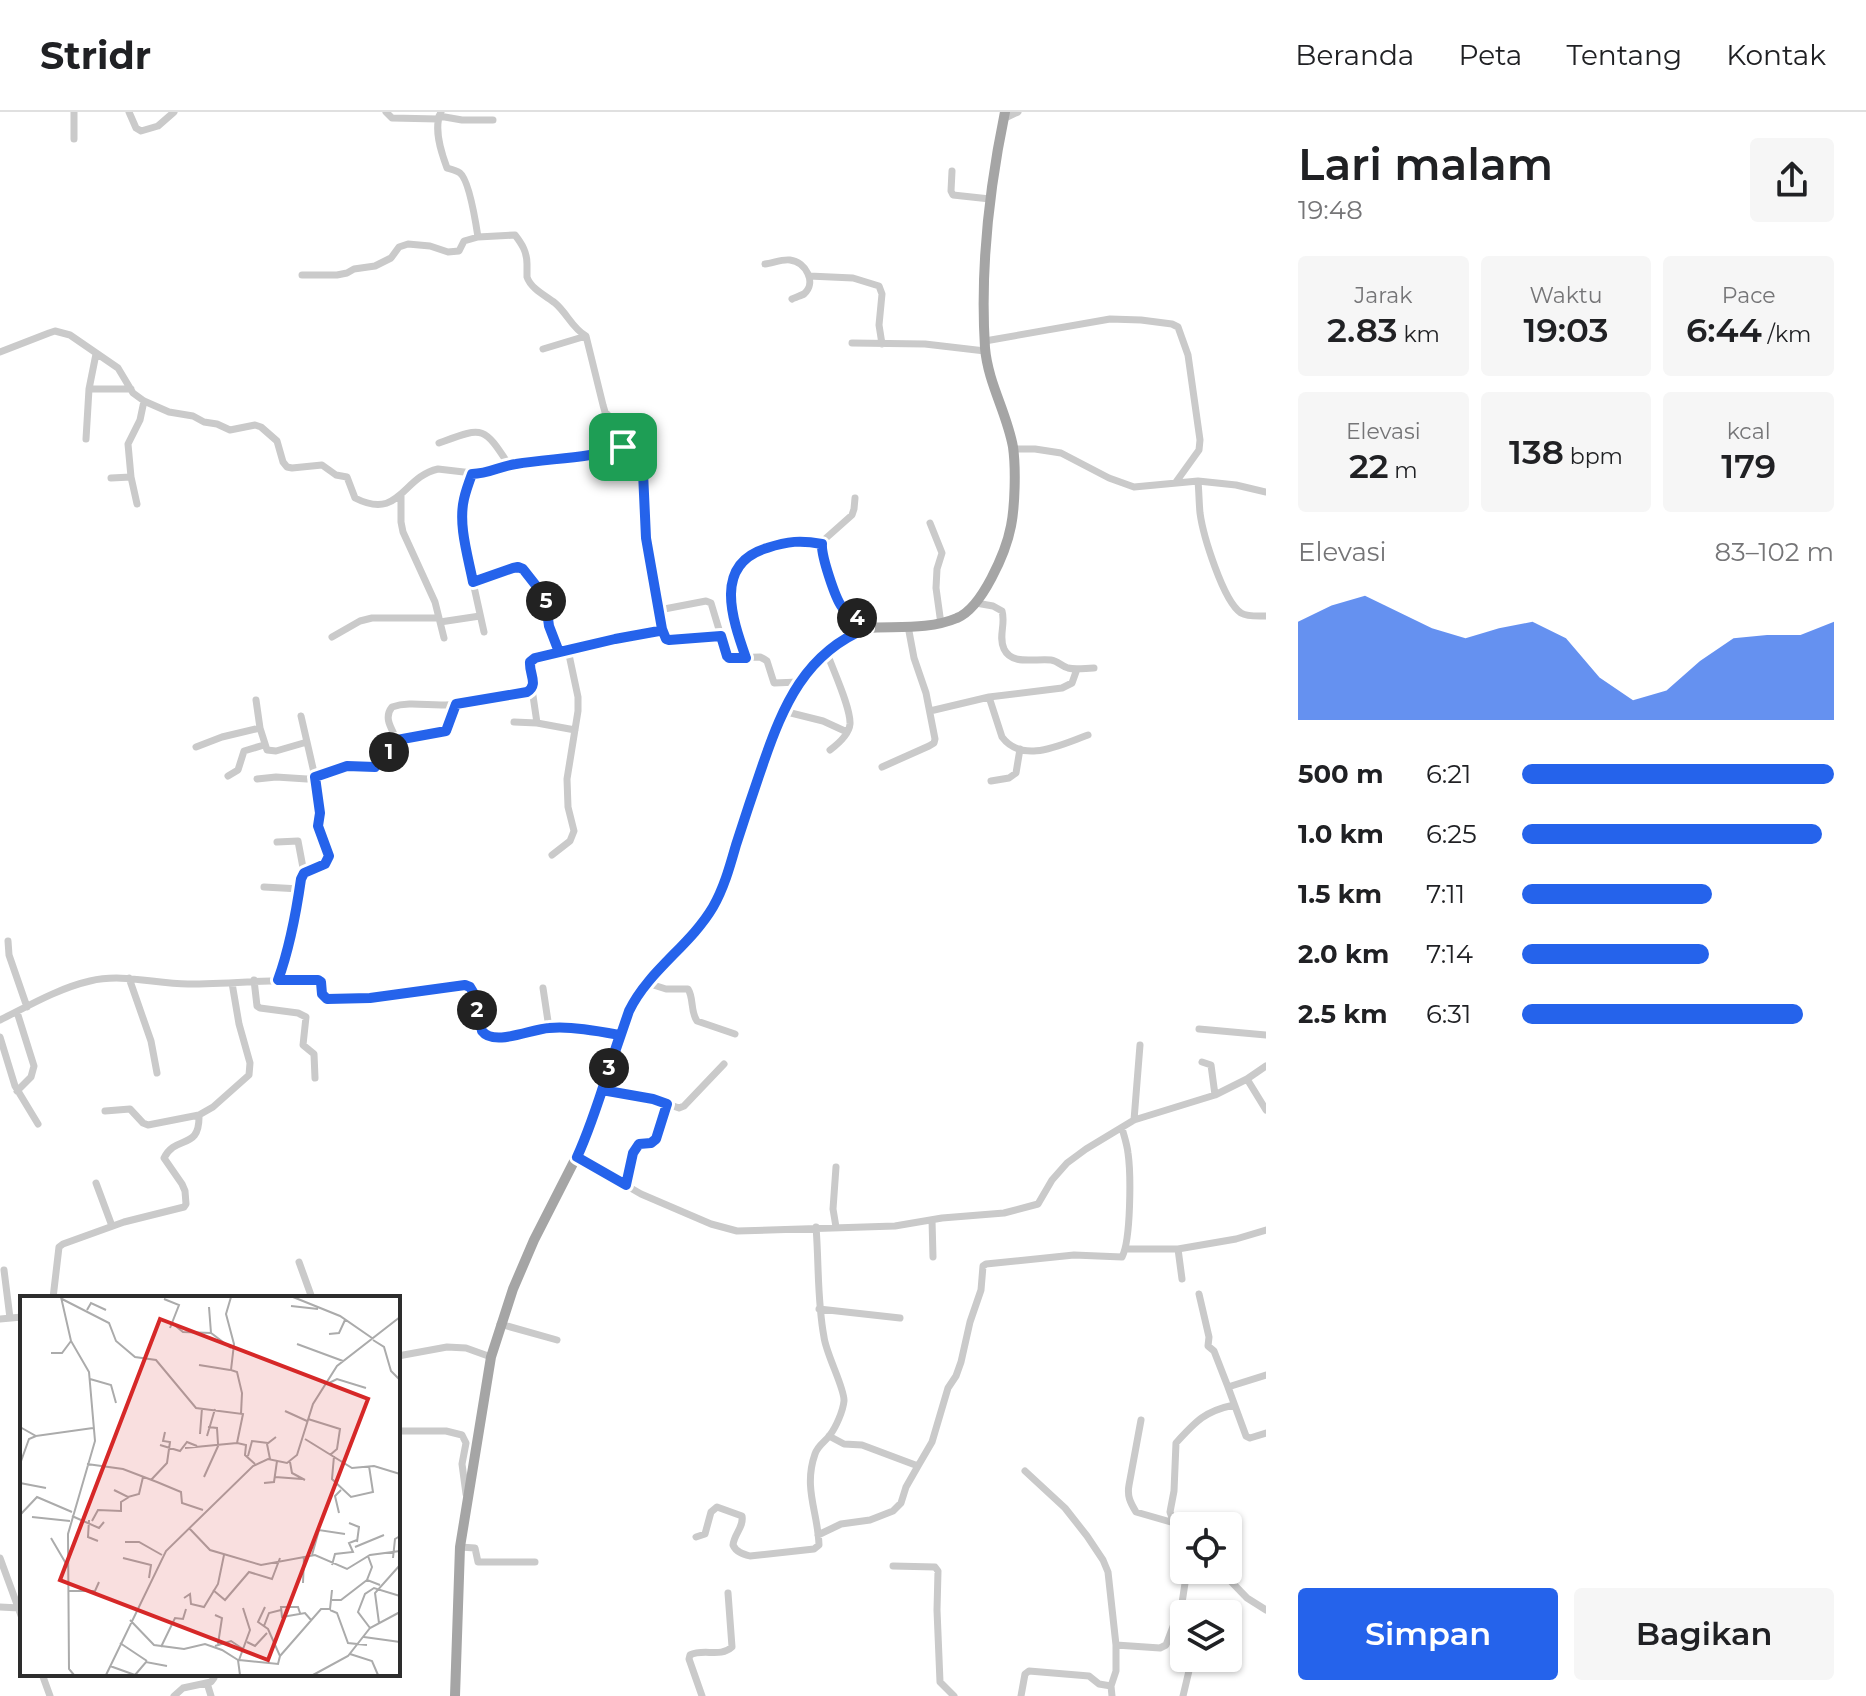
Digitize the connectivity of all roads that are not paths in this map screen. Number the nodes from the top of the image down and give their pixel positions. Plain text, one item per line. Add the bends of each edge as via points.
1 (74, 112) edge
2 (129, 112) edge
3 (174, 112) edge
4 (386, 112) edge
5 (1018, 112) edge
6 (1004, 115) edge
7 (439, 116) edge
8 (493, 120) dead end
9 (74, 139) dead end
10 (952, 171) dead end
11 (990, 199) junction
12 (478, 237) junction
13 (765, 264) dead end
14 (302, 275) dead end
15 (809, 276) junction
16 (792, 299) dead end
17 (586, 336) junction
18 (852, 343) dead end
19 (882, 344) junction
20 (985, 346) junction
21 (543, 349) dead end
22 (0, 352) edge
23 (96, 354) junction
24 (89, 389) junction
25 (131, 389) junction
26 (144, 401) junction
27 (86, 439) dead end
28 (439, 443) dead end
29 (623, 447) junction
30 (1013, 449) junction
31 (509, 465) junction
32 (472, 474) junction
33 (131, 477) junction
34 (111, 478) dead end
35 (1198, 481) junction
36 (1176, 482) junction
37 (1266, 492) edge
38 (401, 496) junction
39 (855, 498) dead end
40 (137, 504) dead end
41 (930, 523) dead end
42 (822, 544) junction
43 (473, 582) junction
44 (976, 603) junction
45 (659, 610) junction
46 (480, 616) junction
47 (1266, 616) edge
48 (439, 620) junction
49 (941, 624) junction
50 (908, 626) junction
51 (867, 628) junction
52 (662, 629) junction
53 (484, 632) dead end
54 (721, 636) junction
55 (332, 637) dead end
56 (444, 638) dead end
57 (563, 651) junction
58 (827, 653) junction
59 (746, 658) junction
60 (1094, 668) dead end
61 (1077, 669) junction
62 (799, 682) junction
63 (532, 689) junction
64 (989, 697) junction
65 (256, 700) dead end
66 (456, 704) junction
67 (783, 711) junction
68 (930, 711) junction
69 (301, 716) dead end
70 (514, 722) dead end
71 (537, 723) junction
72 (260, 728) junction
73 (575, 730) junction
74 (847, 732) junction
75 (1088, 735) dead end
76 (397, 740) junction
77 (307, 742) junction
78 (264, 745) junction
79 (196, 747) dead end
80 (1020, 749) junction
81 (830, 750) dead end
82 (882, 767) dead end
83 (228, 776) dead end
84 (315, 777) junction
85 (257, 779) dead end
86 (991, 781) dead end
87 (277, 842) dead end
88 (552, 855) dead end
89 (304, 873) junction
90 (264, 887) dead end
91 (300, 889) junction
92 (8, 941) dead end
93 (129, 978) junction
94 (254, 980) junction
95 (278, 980) junction
96 (232, 983) junction
97 (647, 983) junction
98 (543, 988) dead end
99 (27, 1007) junction
100 (17, 1012) junction
101 (0, 1020) edge
102 (549, 1028) junction
103 (1199, 1029) dead end
104 (735, 1034) dead end
105 (620, 1035) junction
106 (1266, 1035) edge
107 (0, 1037) edge
108 (1140, 1045) dead end
109 (1202, 1062) dead end
110 (724, 1064) dead end
111 (1266, 1066) edge
112 (157, 1073) dead end
113 (315, 1078) dead end
114 (1247, 1079) junction
115 (602, 1090) junction
116 (17, 1091) junction
117 (1215, 1095) junction
118 (667, 1104) junction
119 (1266, 1110) edge
120 (105, 1111) dead end
121 (199, 1115) junction
122 (1134, 1120) junction
123 (38, 1124) dead end
124 (1122, 1128) junction
125 (577, 1157) junction
126 (836, 1167) dead end
127 (96, 1183) dead end
128 (626, 1185) junction
129 (932, 1220) junction
130 (112, 1226) junction
131 (816, 1227) junction
132 (836, 1227) junction
133 (1266, 1230) edge
134 (1126, 1249) junction
135 (1178, 1249) junction
136 (933, 1257) dead end
137 (299, 1262) dead end
138 (4, 1270) dead end
139 (1182, 1279) dead end
140 (1199, 1294) dead end
141 (53, 1296) edge
142 (311, 1296) edge
143 (819, 1309) junction
144 (20, 1317) edge
145 (10, 1318) junction
146 (900, 1318) dead end
147 (0, 1319) edge
148 (500, 1324) junction
149 (557, 1340) dead end
150 (400, 1356) edge
151 (491, 1357) junction
152 (1266, 1375) edge
153 (1228, 1387) junction
154 (1234, 1405) junction
155 (1141, 1420) dead end
156 (400, 1431) edge
157 (1266, 1433) edge
158 (829, 1436) junction
159 (918, 1466) junction
160 (1025, 1471) dead end
161 (467, 1501) junction
162 (1170, 1512) edge
163 (1170, 1522) edge
164 (818, 1535) junction
165 (696, 1537) dead end
166 (460, 1547) junction
167 (0, 1558) edge
168 (535, 1562) dead end
169 (893, 1566) dead end
170 (1185, 1584) edge
171 (1234, 1584) edge
172 (728, 1593) dead end
173 (0, 1607) edge
174 (19, 1608) junction
175 (1266, 1610) edge
176 (20, 1611) edge
177 (1116, 1645) junction
178 (1189, 1672) edge
179 (43, 1676) edge
180 (214, 1676) edge
181 (207, 1683) junction
182 (1111, 1686) junction
183 (50, 1696) edge
184 (174, 1696) edge
185 (211, 1696) edge
186 (455, 1696) edge
187 (702, 1696) edge
188 (954, 1696) edge
189 (1021, 1696) edge
190 (1112, 1696) edge
191 (1183, 1696) edge

1 - 9 street
2 - 3 street via 141,131 158,126
4 - 7 street via 392,118
5 - 6 street
6 - 11 main road
7 - 8 street
7 - 12 street via 443,157 447,168 464,180
10 - 11 street via 953,195
11 - 20 main road
12 - 14 street via 464,241 454,253 408,244 375,266 337,275
12 - 17 street via 515,235 524,249 529,280
13 - 15 street via 790,260 805,267
15 - 16 street via 806,292
15 - 19 street via 853,278 879,286
17 - 21 street
17 - 29 street via 605,412
18 - 19 street
19 - 20 street
20 - 30 main road
20 - 36 street via 1110,319 1178,327 1188,355 1200,440 1199,450
22 - 23 street via 55,331
23 - 24 street
23 - 25 street via 121,371
24 - 25 street
24 - 27 street
25 - 26 street
26 - 33 street via 128,444
26 - 38 street via 230,430 261,427 277,441 287,467 325,466 347,477 357,500 382,505
28 - 31 street via 467,433 486,434
29 - 31 street
29 - 45 street via 642,450 646,538
30 - 36 street via 1061,453 1134,487
30 - 44 main road via 1011,526
31 - 32 street
32 - 38 street via 438,469
32 - 43 street via 462,512
33 - 34 street
33 - 40 street
35 - 36 street
35 - 37 street
35 - 47 street via 1204,532 1233,606 1247,615
38 - 48 street via 403,532
39 - 42 street via 852,515
41 - 49 street via 942,553 936,588
42 - 51 street via 842,608
42 - 59 street via 793,541 764,549 735,569 734,617
43 - 46 street
43 - 57 street via 523,569 545,597 549,626
44 - 49 main road
44 - 61 street via 1002,611 1002,641 1012,658 1055,661
45 - 52 street
45 - 54 street via 711,603
46 - 48 street
46 - 53 street
48 - 55 street via 372,618
48 - 56 street
49 - 50 main road
50 - 51 main road
50 - 68 street
51 - 58 main road
52 - 54 street via 669,640
52 - 57 street
54 - 59 street via 729,658
57 - 63 street via 530,662
57 - 73 street via 578,697
58 - 62 main road
58 - 74 street via 847,711
59 - 62 street via 767,661 774,683
60 - 61 street
61 - 64 street via 1072,683 1062,688
62 - 67 main road
63 - 66 street
63 - 71 street
64 - 68 street
64 - 80 street via 1002,737
65 - 72 street
66 - 76 street via 446,731
66 - 76 street via 392,707 388,721
67 - 74 street
67 - 97 main road via 718,897 704,922
68 - 82 street via 934,743
69 - 77 street
70 - 71 street
71 - 73 street
72 - 78 street
72 - 79 street
73 - 88 street via 567,779 574,831
74 - 81 street
75 - 80 street via 1036,751
76 - 84 street via 372,768 347,766
77 - 78 street via 271,751
77 - 84 street
78 - 83 street via 244,751 238,770
80 - 86 street via 1016,773
84 - 85 street
84 - 89 street via 318,826 329,856 325,864
87 - 89 street via 300,843
89 - 91 street
90 - 91 street
91 - 95 street
92 - 99 street
93 - 96 street
93 - 99 street via 78,984
93 - 112 street
94 - 95 street
94 - 96 street
94 - 113 street via 260,1008 306,1017 303,1045 314,1054
95 - 102 street via 318,980 327,999 465,985 473,992 482,1031 490,1038
96 - 121 street via 251,1071
97 - 104 street via 688,989 697,1021
97 - 105 main road
98 - 102 street
99 - 100 street
100 - 101 street
100 - 116 street via 34,1066
102 - 105 street
103 - 106 street
105 - 115 main road
107 - 116 street
108 - 122 street
109 - 117 street via 1213,1070
110 - 118 street via 684,1106
111 - 114 street
114 - 117 street
114 - 119 street
115 - 118 street
115 - 125 main road
116 - 123 street
117 - 122 street
118 - 128 street via 656,1139 639,1144 633,1153
120 - 121 street via 130,1109 148,1125
121 - 130 street via 196,1135 164,1155 185,1191 184,1207
122 - 124 street
124 - 129 street via 1067,1163 1036,1205
124 - 134 street via 1129,1164
125 - 128 street
125 - 148 main road via 522,1266
126 - 132 street
127 - 130 street
128 - 131 street via 699,1220 737,1231
129 - 132 street
129 - 136 street
130 - 141 street via 59,1247
131 - 132 street
131 - 143 street
133 - 135 street
134 - 135 street
134 - 159 street via 1119,1258 1074,1255 983,1266 956,1376
135 - 139 street
137 - 142 street
138 - 145 street
140 - 153 street via 1208,1346
143 - 146 street
143 - 158 street via 827,1352 844,1396
144 - 145 street
145 - 147 street
148 - 149 street
148 - 151 main road
150 - 151 street via 447,1347
151 - 161 main road
152 - 153 street
153 - 154 street
154 - 157 street via 1246,1436
154 - 162 street via 1204,1415 1176,1443
155 - 163 street via 1130,1502 1136,1512
156 - 161 street via 462,1435
158 - 159 street
158 - 164 street via 817,1449 810,1473
159 - 164 street via 898,1507
160 - 177 street via 1065,1508 1103,1560
161 - 166 main road
164 - 165 street via 814,1549 750,1556 733,1545 742,1516 717,1507 705,1534
166 - 168 street via 475,1548 478,1562
166 - 186 main road
167 - 174 street
169 - 188 street via 938,1571 940,1682
170 - 177 street via 1166,1645
171 - 175 street
172 - 187 street via 732,1647 690,1655
173 - 174 street
174 - 176 street
177 - 182 street
178 - 191 street
179 - 183 street
180 - 181 street
181 - 184 street via 183,1688
181 - 185 street
182 - 189 street via 1089,1676 1029,1671
182 - 190 street

